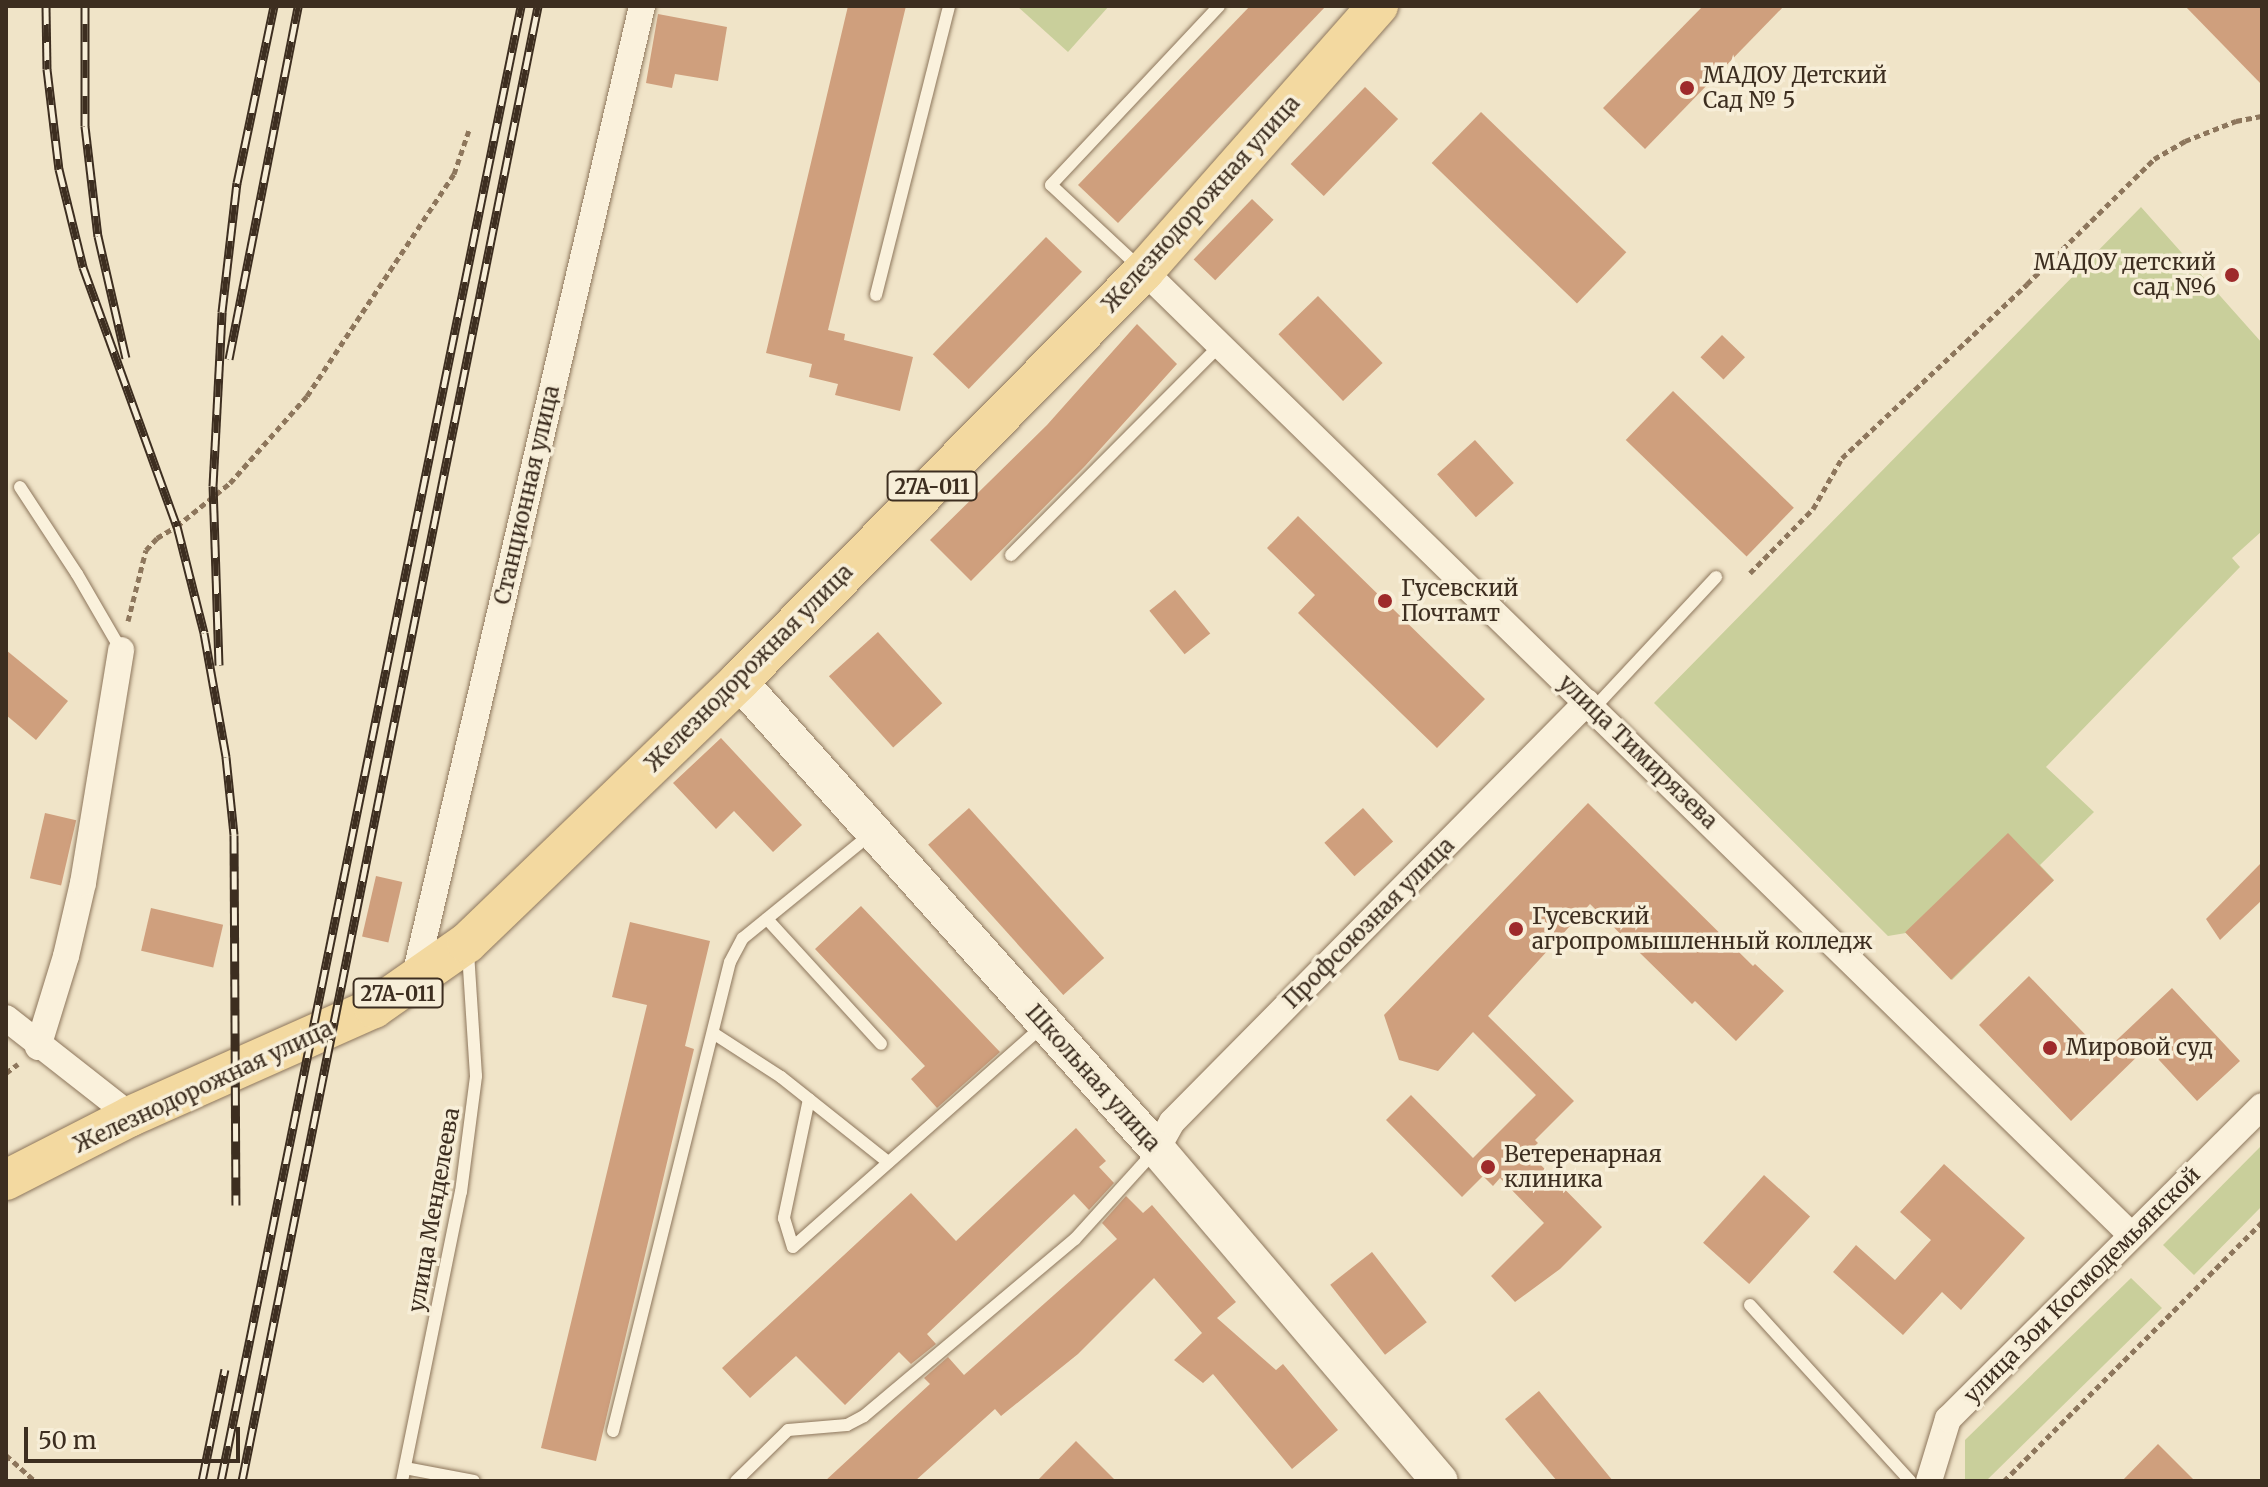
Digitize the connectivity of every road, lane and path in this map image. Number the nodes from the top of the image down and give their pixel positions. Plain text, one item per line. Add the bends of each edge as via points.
1 (642, 6) edge
2 (949, 6) edge
3 (1219, 6) edge
4 (1378, 6) edge
5 (2262, 116) edge
6 (469, 130) dead end
7 (1144, 271) junction
8 (876, 295) dead end
9 (1220, 345) junction
10 (20, 487) dead end
11 (1011, 555) dead end
12 (1750, 573) dead end
13 (1716, 577) dead end
14 (121, 650) junction
15 (739, 681) junction
16 (1590, 705) junction
17 (874, 832) junction
18 (767, 919) junction
19 (467, 943) junction
20 (413, 984) junction
21 (6, 1018) edge
22 (1045, 1024) junction
23 (713, 1033) junction
24 (881, 1044) dead end
25 (38, 1047) junction
26 (809, 1099) junction
27 (2262, 1106) edge
28 (131, 1116) junction
29 (1157, 1149) junction
30 (888, 1162) junction
31 (6, 1180) edge
32 (2262, 1222) edge
33 (2130, 1234) junction
34 (1750, 1305) dead end
35 (613, 1431) dead end
36 (6, 1455) edge
37 (404, 1474) edge
38 (35, 1481) edge
39 (474, 1481) edge
40 (736, 1481) edge
41 (1440, 1481) edge
42 (1910, 1481) edge
43 (1929, 1481) edge
44 (2004, 1481) edge

1 - 20 street, Станционная улица
2 - 8 lane
3 - 7 lane via 1051,185
4 - 7 main road, Железнодорожная улица / 27А-011
5 - 12 path via 2223,126 2154,159 1842,458 1813,509
6 - 14 path via 441,196 307,396 230,483 146,550
7 - 9 street, улица Тимирязева
7 - 15 main road, Железнодорожная улица / 27А-011
9 - 11 lane
9 - 16 street, улица Тимирязева
10 - 14 lane
13 - 16 lane
14 - 25 street via 83,883
15 - 17 main road, Школьная улица
15 - 19 main road, Железнодорожная улица / 27А-011
16 - 29 street, Профсоюзная улица via 1172,1122
16 - 33 street, улица Тимирязева
17 - 18 lane
17 - 22 main road, Школьная улица
18 - 23 lane via 743,938 730,962
18 - 24 lane
19 - 20 main road, Железнодорожная улица / 27А-011
19 - 37 lane, улица Менделеева via 476,1076 461,1192
20 - 28 main road, Железнодорожная улица / 27А-011 via 374,1008
21 - 25 street
22 - 29 main road, Школьная улица
22 - 30 lane
23 - 26 lane
23 - 35 lane
25 - 28 street
26 - 30 lane
26 - 30 lane via 784,1218 793,1247
27 - 33 street, улица Зои Космодемьянской
28 - 31 main road, Железнодорожная улица / 27А-011
29 - 40 lane via 1075,1239 864,1416 847,1425 788,1430
29 - 41 main road, Школьная улица
32 - 44 path
33 - 43 street, улица Зои Космодемьянской via 1948,1419
34 - 42 lane
36 - 38 path
37 - 39 lane

